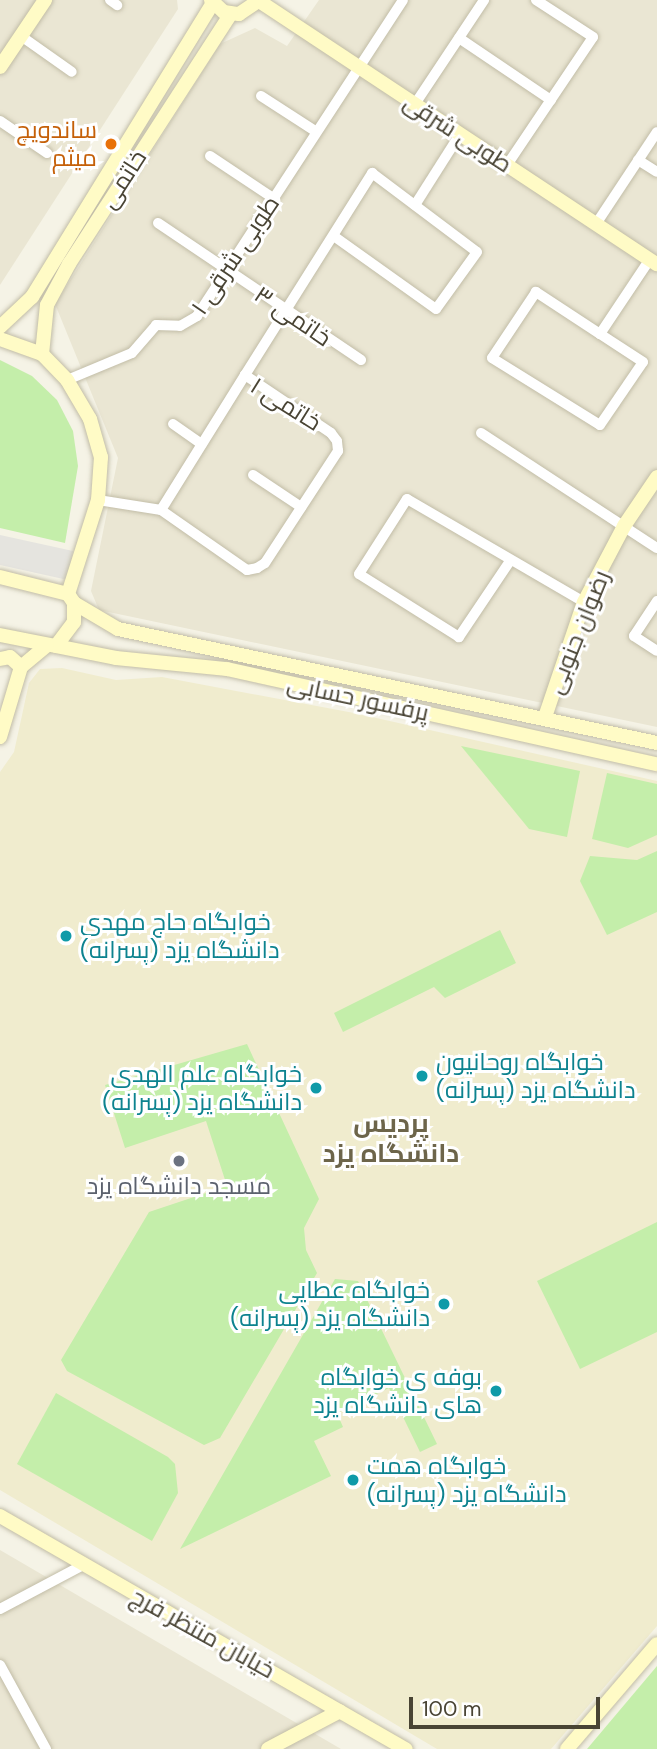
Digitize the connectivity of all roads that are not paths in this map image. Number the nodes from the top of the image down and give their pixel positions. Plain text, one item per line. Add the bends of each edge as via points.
1 (45, 0) edge
2 (403, 0) edge
3 (484, 0) edge
4 (536, 0) edge
5 (212, 1) edge
6 (259, 1) edge
7 (231, 14) junction
8 (21, 36) junction
9 (459, 38) junction
10 (357, 66) junction
11 (0, 67) edge
12 (72, 72) dead end
13 (261, 96) dead end
14 (551, 100) junction
15 (415, 104) junction
16 (0, 121) edge
17 (315, 131) junction
18 (657, 132) edge
19 (460, 134) junction
20 (47, 153) dead end
21 (210, 156) dead end
22 (638, 160) junction
23 (507, 165) junction
24 (657, 172) edge
25 (273, 198) junction
26 (415, 205) junction
27 (158, 223) dead end
28 (596, 224) junction
29 (335, 237) junction
30 (653, 262) edge
31 (226, 271) junction
32 (285, 310) junction
33 (0, 327) edge
34 (600, 334) junction
35 (0, 339) edge
36 (42, 354) junction
37 (360, 360) dead end
38 (245, 376) junction
39 (67, 380) junction
40 (173, 424) dead end
41 (481, 433) dead end
42 (202, 444) junction
43 (253, 475) dead end
44 (657, 477) edge
45 (98, 500) junction
46 (301, 507) junction
47 (161, 510) junction
48 (624, 526) junction
49 (657, 548) edge
50 (510, 561) junction
51 (0, 577) edge
52 (71, 598) junction
53 (657, 601) edge
54 (584, 602) junction
55 (0, 635) edge
56 (51, 646) junction
57 (657, 651) edge
58 (0, 659) edge
59 (22, 667) junction
60 (545, 717) junction
61 (0, 737) edge
62 (657, 743) edge
63 (657, 764) edge
64 (0, 1516) edge
65 (83, 1565) junction
66 (0, 1609) edge
67 (657, 1644) edge
68 (0, 1665) edge
69 (341, 1711) junction
70 (46, 1749) edge
71 (268, 1749) edge
72 (406, 1749) edge
73 (567, 1749) edge

1 - 8 main road
2 - 10 street, طوبی شرقی ۱
3 - 9 street
4 - 14 street via 593,37
5 - 7 main road
5 - 33 main road, خاتمی via 32,297
6 - 7 main road via 247,12
6 - 10 main road, طوبی شرقی
7 - 36 main road, خاتمی via 68,264 47,305
8 - 11 main road
8 - 12 street
9 - 14 street
9 - 15 street
10 - 15 main road, طوبی شرقی
10 - 17 street, طوبی شرقی ۱
13 - 17 street
14 - 23 street
15 - 19 main road, طوبی شرقی
16 - 20 street
17 - 25 street, طوبی شرقی ۱
18 - 22 street
19 - 23 main road, طوبی شرقی
19 - 26 street
21 - 25 street
22 - 24 street
22 - 28 street
23 - 28 main road, طوبی شرقی
25 - 31 street, طوبی شرقی ۱
26 - 29 street via 372,173
26 - 29 street via 477,252 436,309
27 - 31 street, خاتمی ۳
28 - 30 main road, طوبی شرقی
29 - 32 street
30 - 34 street
31 - 32 street, خاتمی ۳
31 - 39 street, طوبی شرقی ۱ via 190,322 156,325 132,353
32 - 37 street, خاتمی ۳
32 - 38 street
34 - 34 street via 643,362 600,425 492,358 536,292
35 - 36 main road
36 - 39 main road
38 - 42 street, خاتمی ۱
38 - 46 street, خاتمی ۱ via 337,441 338,451
39 - 45 main road via 90,419 101,457
40 - 42 street
41 - 48 street
42 - 47 street, خاتمی ۱
43 - 46 street
44 - 48 main road, رضوان جنوبی
45 - 47 street, خاتمی ۱
45 - 52 main road
46 - 47 street, خاتمی ۱ via 265,563 247,570
48 - 49 street
48 - 54 main road, رضوان جنوبی
50 - 50 street via 407,499 359,574 459,637
50 - 54 street
51 - 52 main road, پرفسور حسابی
52 - 56 main road via 71,633
52 - 60 main road, پرفسور حسابی via 118,629
53 - 57 street via 634,636
54 - 60 main road, رضوان جنوبی
55 - 56 main road, پرفسور حسابی
56 - 59 main road
56 - 63 main road, پرفسور حسابی via 228,670
58 - 59 main road via 10,657
59 - 61 main road
60 - 62 main road, پرفسور حسابی
64 - 65 main road, خیابان منتظر فرج
65 - 66 street
65 - 69 main road, خیابان منتظر فرج
67 - 73 main road
68 - 70 street
69 - 71 main road
69 - 72 main road, خیابان منتظر فرج

